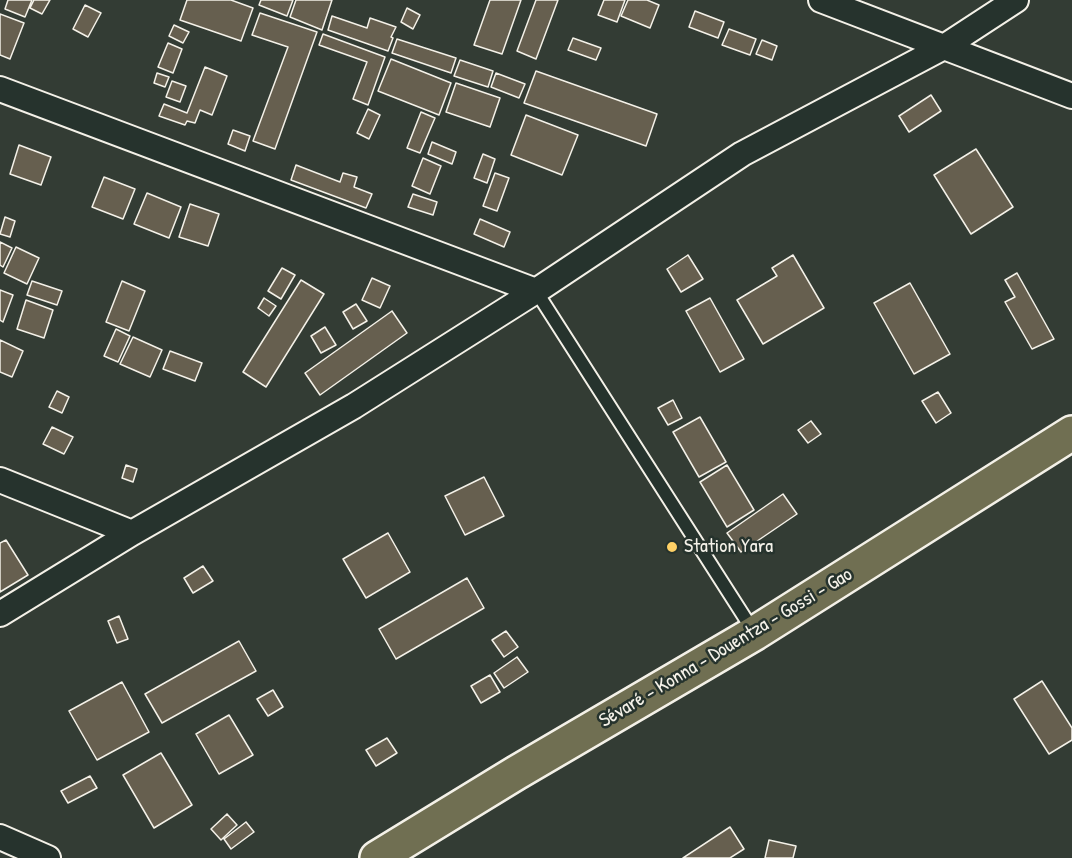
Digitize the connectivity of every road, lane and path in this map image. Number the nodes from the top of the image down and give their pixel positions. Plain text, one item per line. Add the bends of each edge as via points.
1 (821, 0) edge
2 (1016, 0) edge
3 (944, 47) junction
4 (0, 89) edge
5 (1072, 96) edge
6 (536, 291) junction
7 (1072, 433) edge
8 (0, 480) edge
9 (132, 533) junction
10 (0, 614) edge
11 (754, 633) junction
12 (0, 837) edge
13 (412, 847) edge
14 (48, 858) edge
15 (377, 858) edge

1 - 3 street
2 - 3 street
3 - 5 street
3 - 6 street via 742,154
4 - 6 street
6 - 9 street via 354,406
6 - 11 lane
7 - 11 main road, Sévaré - Konna - Douentza - Gossi - Gao
8 - 9 street
9 - 10 street
11 - 13 main road, Sévaré - Konna - Douentza - Gossi - Gao via 516,773
12 - 14 street
13 - 15 main road, Sévaré - Konna - Douentza - Gossi - Gao

